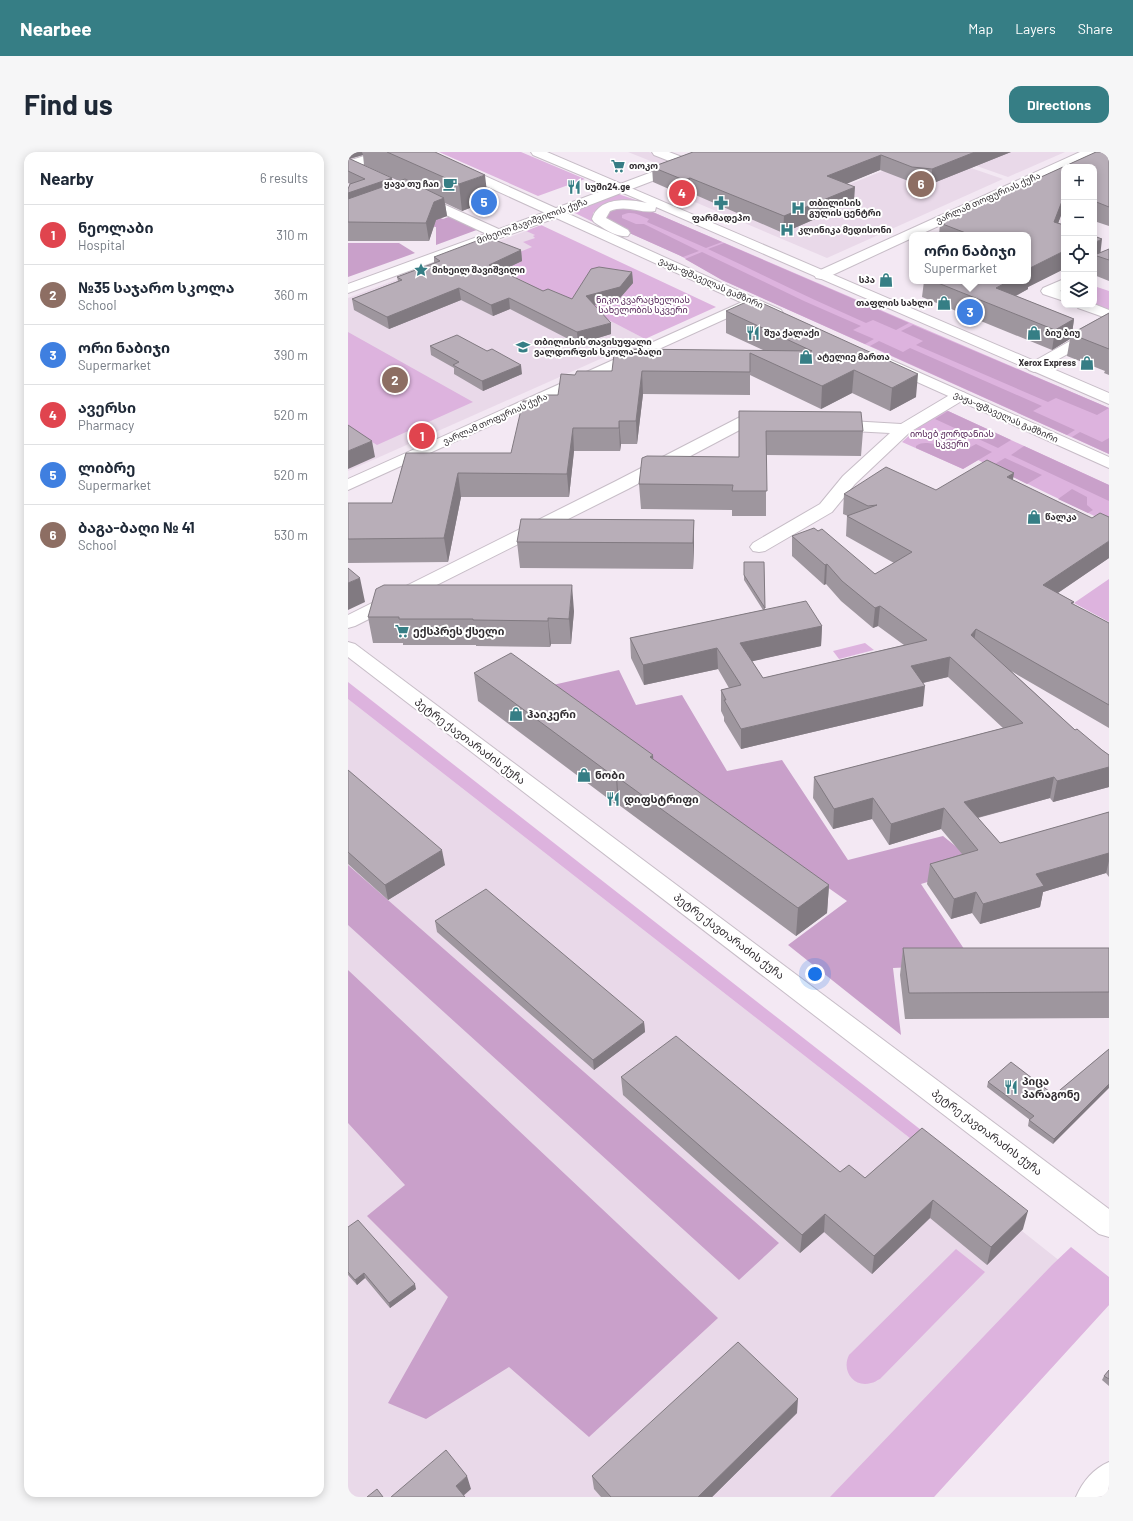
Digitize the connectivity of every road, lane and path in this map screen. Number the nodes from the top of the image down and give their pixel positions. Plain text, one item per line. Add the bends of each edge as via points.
1 (390, 152) edge
2 (422, 152) edge
3 (537, 152) edge
4 (658, 152) edge
5 (716, 152) edge
6 (1090, 152) edge
7 (686, 163) junction
8 (349, 165) edge
9 (363, 171) edge
10 (622, 188) junction
11 (409, 192) edge
12 (556, 213) junction
13 (682, 213) junction
14 (915, 232) edge
15 (498, 234) junction
16 (909, 235) edge
17 (645, 254) junction
18 (821, 275) junction
19 (1061, 284) edge
20 (348, 289) edge
21 (1061, 297) edge
22 (751, 302) junction
23 (1091, 308) edge
24 (1109, 315) edge
25 (787, 318) edge
26 (1109, 325) edge
27 (879, 360) edge
28 (1034, 367) junction
29 (959, 396) junction
30 (1109, 399) edge
31 (787, 422) edge
32 (818, 424) edge
33 (904, 429) junction
34 (1109, 463) edge
35 (348, 485) edge
36 (759, 547) dead end
37 (348, 622) edge
38 (348, 648) edge
39 (1109, 1225) edge
40 (1109, 1478) edge
41 (1092, 1497) edge

1 - 8 street
2 - 12 street, ვაჟა-ფშაველას გამზირი
3 - 10 street
4 - 7 street
5 - 7 street, მიხეილ შავიშვილის ქუჩა
6 - 14 street, ვარლამ თოფურიას ქუჩა
7 - 10 street, მიხეილ შავიშვილის ქუჩა
8 - 9 street
10 - 12 street, მიხეილ შავიშვილის ქუჩა
10 - 13 street
11 - 15 street
12 - 15 street, მიხეილ შავიშვილის ქუჩა
12 - 17 street, ვაჟა-ფშაველას გამზირი
13 - 17 street via 634,204 619,204 602,211 599,219 627,235
13 - 18 street
15 - 20 street, მიხეილ შავიშვილის ქუჩა
16 - 18 street, ვარლამ თოფურიას ქუჩა
17 - 22 street, ვაჟა-ფშაველას გამზირი
18 - 28 street
19 - 21 street via 1048,291
22 - 25 street, ვაჟა-ფშაველას გამზირი
22 - 35 street, ვარლამ თოფურიას ქუჩა
23 - 24 street
26 - 28 street
27 - 29 street, ვაჟა-ფშაველას გამზირი
28 - 30 street
29 - 33 street
29 - 34 street, ვაჟა-ფშაველას გამზირი
31 - 37 street via 748,419
32 - 33 street
33 - 36 street via 849,480 826,508
38 - 39 street, პეტრე ქავთარაძის ქუჩა
40 - 41 street

